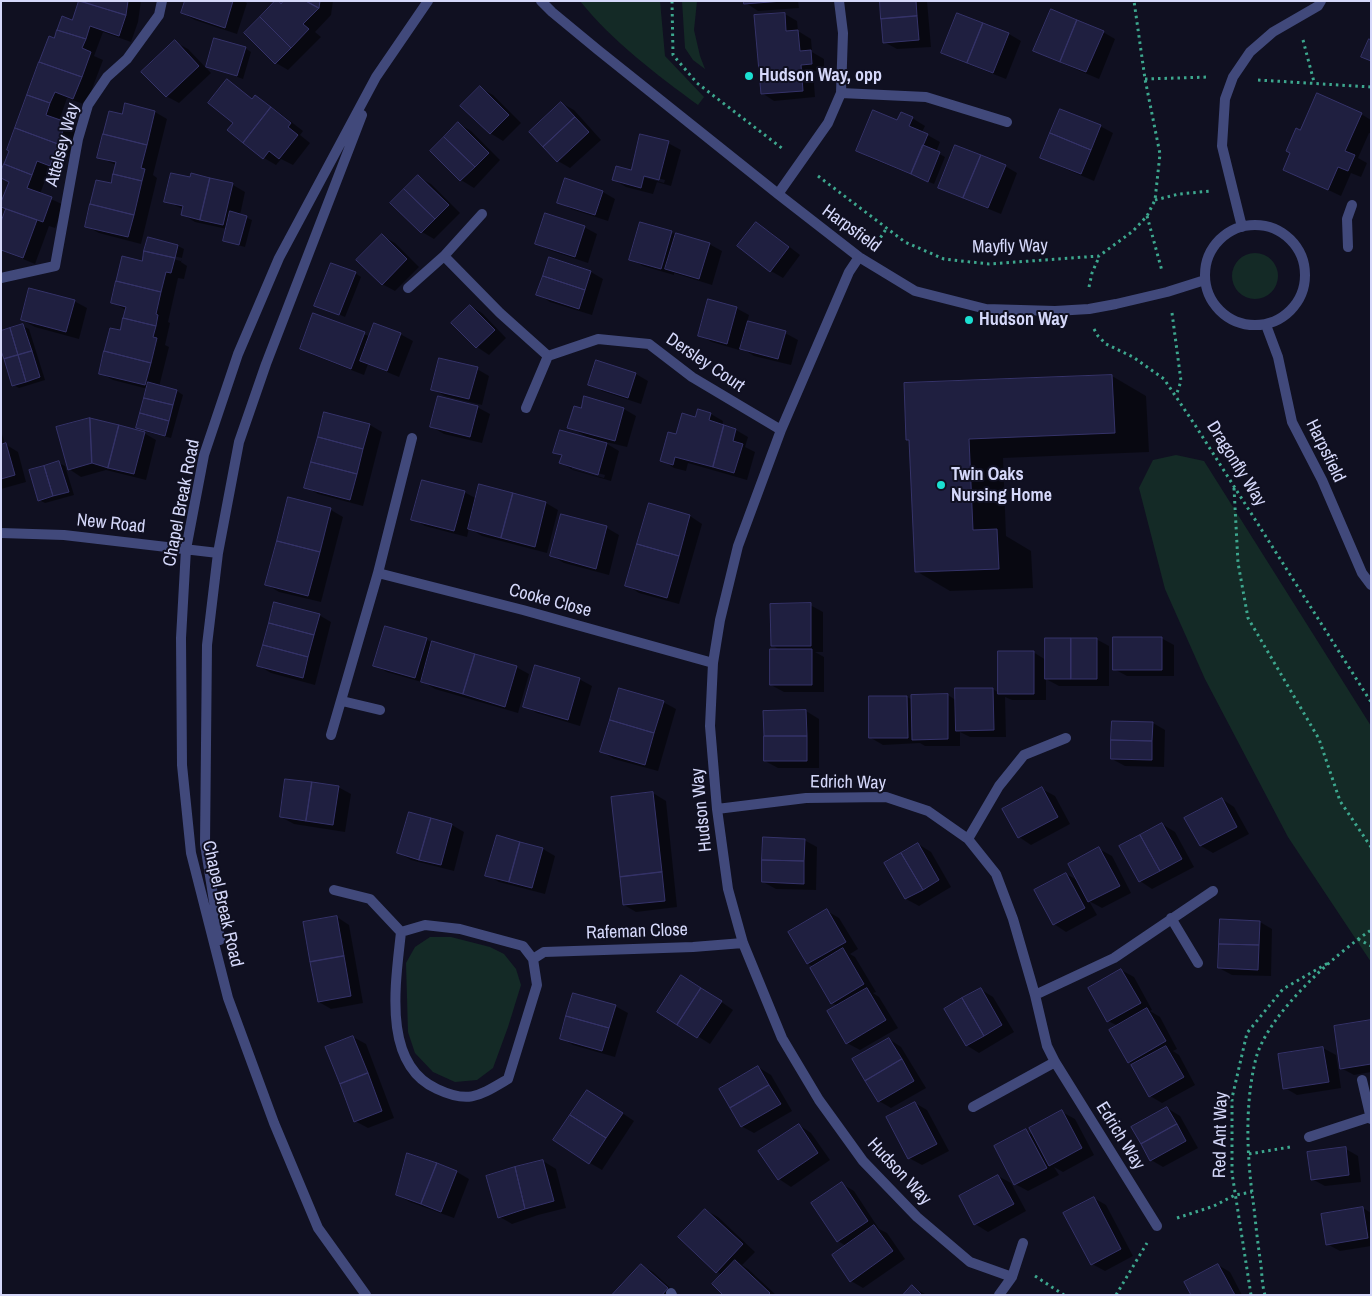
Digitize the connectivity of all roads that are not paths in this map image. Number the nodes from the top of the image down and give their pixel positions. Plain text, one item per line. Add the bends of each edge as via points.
1 (162, 1) edge
2 (428, 1) edge
3 (541, 1) edge
4 (839, 1) edge
5 (1321, 1) edge
6 (376, 77) junction
7 (841, 93) junction
8 (1007, 122) dead end
9 (778, 194) junction
10 (1352, 205) dead end
11 (482, 214) dead end
12 (1242, 227) junction
13 (1348, 247) dead end
14 (444, 256) junction
15 (859, 257) junction
16 (1, 278) edge
17 (1205, 280) junction
18 (408, 288) dead end
19 (1266, 325) junction
20 (548, 356) junction
21 (526, 408) dead end
22 (781, 430) junction
23 (412, 438) dead end
24 (1, 533) edge
25 (186, 549) junction
26 (218, 553) junction
27 (378, 573) junction
28 (1371, 585) edge
29 (712, 663) junction
30 (342, 700) junction
31 (380, 710) dead end
32 (331, 735) dead end
33 (1066, 738) dead end
34 (717, 809) junction
35 (968, 839) junction
36 (334, 890) dead end
37 (1212, 891) dead end
38 (1171, 918) junction
39 (401, 932) junction
40 (743, 943) junction
41 (533, 959) junction
42 (1198, 963) dead end
43 (1035, 995) junction
44 (228, 998) junction
45 (1055, 1062) junction
46 (1362, 1080) dead end
47 (973, 1107) dead end
48 (1370, 1118) edge
49 (1309, 1137) road end
50 (1157, 1226) road end
51 (1023, 1243) dead end
52 (1012, 1277) junction
53 (366, 1295) edge
54 (999, 1295) edge

1 - 16 street, Attelsey Way via 159,15 88,105 78,139 55,266
2 - 6 street, Chapel Break Road
3 - 9 street, Harpsfield
4 - 7 street via 843,33
5 - 12 street via 1298,19 1273,32 1250,52 1233,77 1225,99 1222,146
6 - 25 street, Chapel Break Road via 279,258 238,354 204,455
6 - 26 street, Chapel Break Road via 239,442
7 - 8 street via 926,97
7 - 9 street via 828,123
9 - 15 street, Harpsfield
10 - 13 street via 1346,219
11 - 14 street
12 - 17 street via 1226,234 1214,246 1208,256
12 - 19 street via 1265,226 1286,235 1298,248 1305,268 1306,283 1301,298 1286,315
14 - 18 street
14 - 20 street
15 - 17 street, Harpsfield via 915,291 986,309 1089,309
15 - 22 street, Hudson Way via 849,272
17 - 19 street via 1212,300 1226,316 1238,322
19 - 28 street, Harpsfield via 1278,357 1292,422 1322,480 1362,573
20 - 21 street
20 - 22 street, Dersley Court via 598,339 649,344 692,377
22 - 29 street, Hudson Way via 738,546
23 - 27 street
24 - 25 street, New Road via 64,535
25 - 26 street, New Road
25 - 44 street, Chapel Break Road via 181,638 182,765 192,853
26 - 44 street, Chapel Break Road via 207,644 205,844
27 - 29 street, Cooke Close
27 - 30 street
29 - 34 street, Hudson Way via 710,726
30 - 31 street
30 - 32 street
33 - 35 street via 1024,755 999,786
34 - 35 street, Edrich Way via 806,798 886,798 928,811
34 - 40 street, Hudson Way via 728,889
35 - 43 street, Edrich Way via 996,874
36 - 39 street via 370,899
37 - 38 street
38 - 42 street
38 - 43 street via 1114,958
39 - 41 street via 425,925 460,929 523,946
39 - 41 street via 394,998 397,1032 406,1059 425,1084 453,1097 480,1096 508,1079 537,986
40 - 41 street, Rafeman Close via 544,952
40 - 52 street, Hudson Way via 782,1038 819,1100 863,1161 917,1217 970,1262
43 - 45 street, Edrich Way via 1047,1046
44 - 53 street, Chapel Break Road via 274,1123 318,1228
45 - 47 street
45 - 50 street, Edrich Way
46 - 48 street
48 - 49 street
51 - 52 street
52 - 54 street

